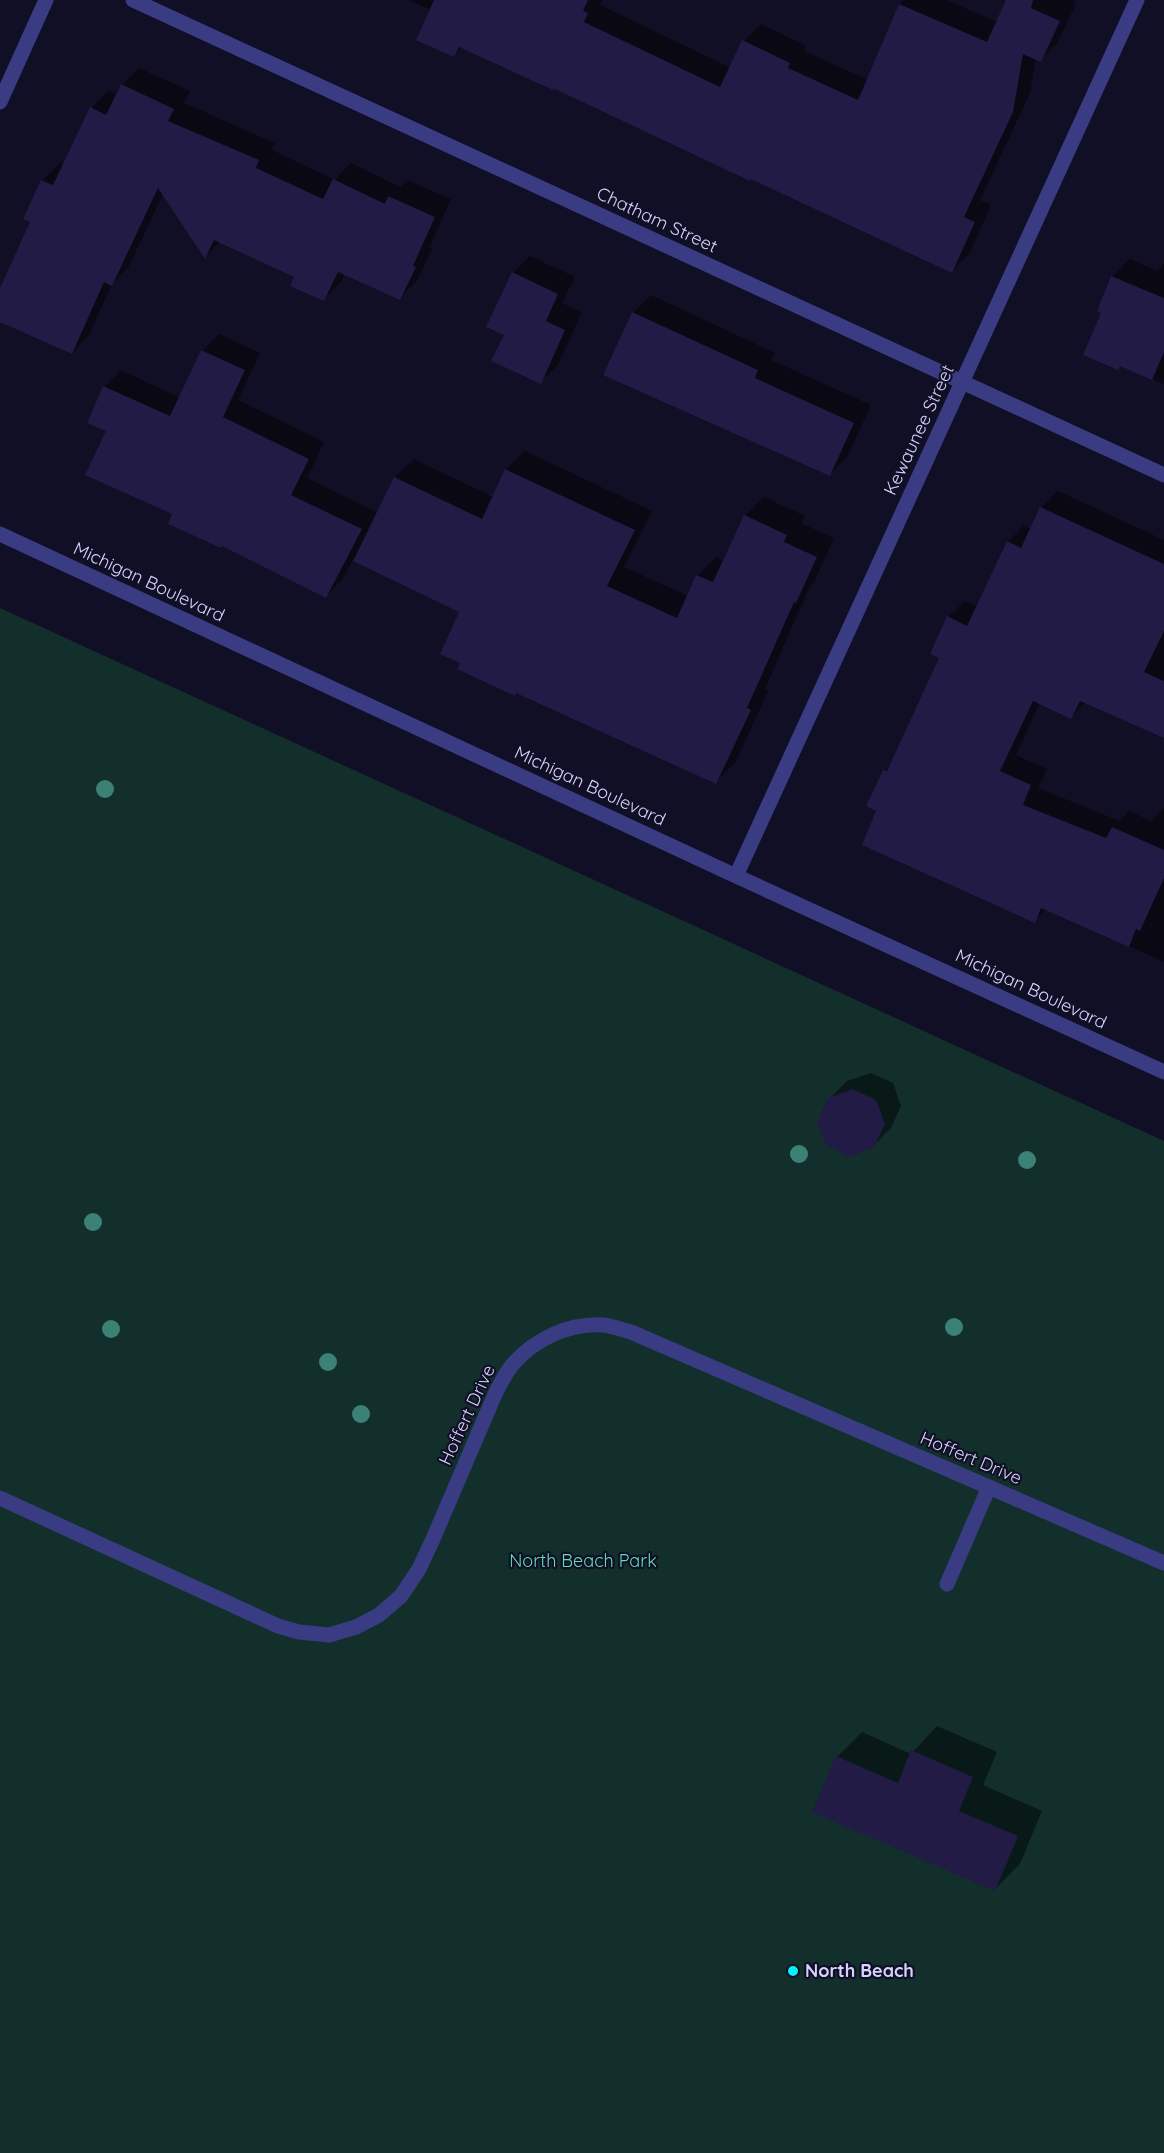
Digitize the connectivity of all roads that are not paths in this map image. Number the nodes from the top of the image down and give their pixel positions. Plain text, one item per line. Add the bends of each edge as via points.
1 (46, 0) edge
2 (133, 0) edge
3 (1137, 0) edge
4 (0, 102) edge
5 (962, 383) junction
6 (1164, 475) edge
7 (0, 534) edge
8 (736, 876) junction
9 (1164, 1072) edge
10 (989, 1487) junction
11 (0, 1498) edge
12 (1164, 1563) edge
13 (947, 1584) dead end

1 - 4 street
2 - 5 street, Chatham Street
3 - 5 street, Kewaunee Street
5 - 6 street, Chatham Street
5 - 8 street, Kewaunee Street
7 - 8 street, Michigan Boulevard
8 - 9 street, Michigan Boulevard
10 - 11 street, Hoffert Drive via 631,1332 603,1325 557,1331 512,1365 496,1392 419,1569 401,1596 379,1615 329,1635 278,1626
10 - 12 street, Hoffert Drive
10 - 13 street

